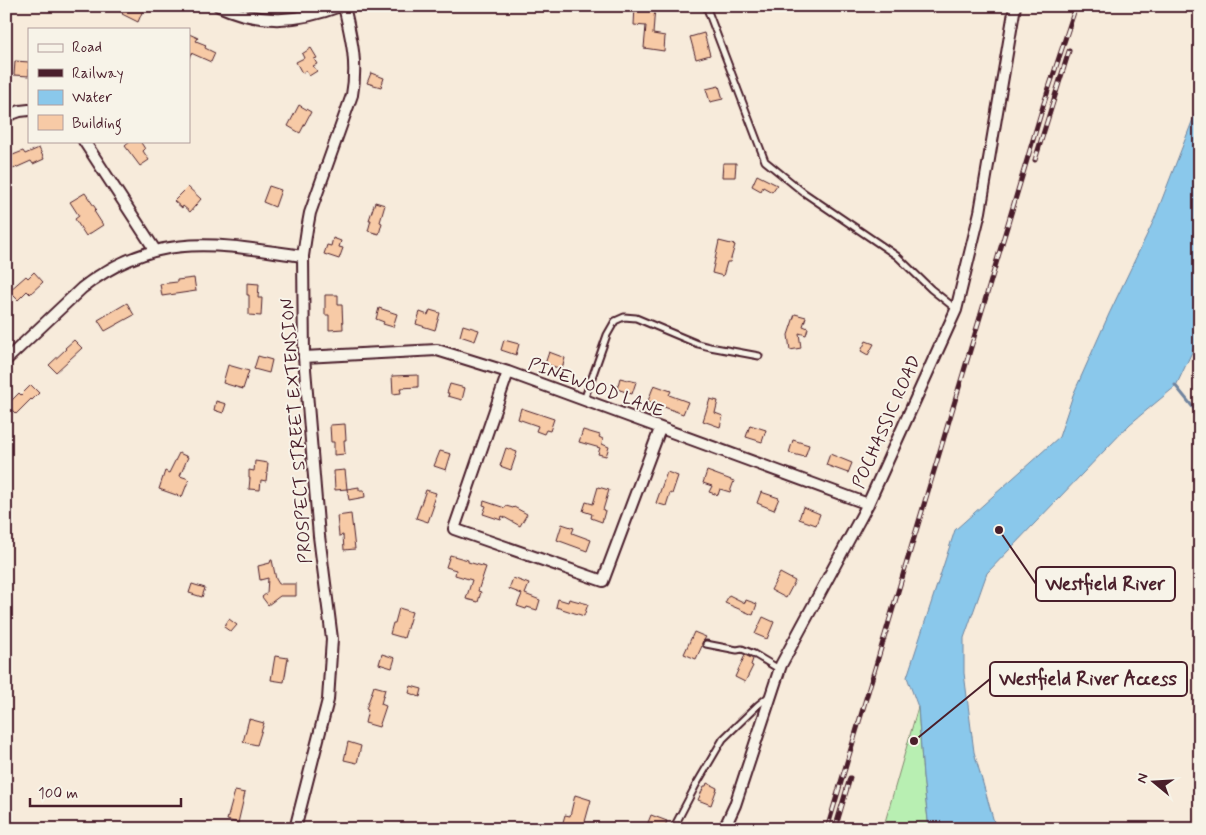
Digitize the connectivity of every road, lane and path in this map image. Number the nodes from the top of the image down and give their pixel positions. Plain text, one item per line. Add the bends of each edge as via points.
1 (219, 6) edge
2 (342, 6) edge
3 (706, 6) edge
4 (1015, 6) edge
5 (28, 110) edge
6 (6, 116) edge
7 (85, 142) edge
8 (155, 250) junction
9 (303, 256) junction
10 (956, 310) junction
11 (759, 356) dead end
12 (304, 357) junction
13 (6, 360) edge
14 (508, 372) junction
15 (583, 400) junction
16 (660, 429) junction
17 (868, 504) junction
18 (706, 644) dead end
19 (780, 669) junction
20 (771, 695) junction
21 (295, 829) edge
22 (673, 829) edge
23 (724, 829) edge

1 - 2 street via 238,14 281,20 310,16
2 - 9 street, PROSPECT STREET EXTENSION via 354,54 352,95 314,199
3 - 10 lane via 765,161 803,192 897,256
4 - 10 street, POCHASSIC ROAD via 980,212
5 - 6 street
7 - 8 street
8 - 9 street via 208,245
8 - 13 street via 95,278
9 - 12 street, PROSPECT STREET EXTENSION
10 - 17 street, POCHASSIC ROAD
11 - 15 lane via 704,345 624,316 615,321 607,334
12 - 14 street, PINEWOOD LANE via 437,350
12 - 21 street, PROSPECT STREET EXTENSION via 319,536 332,639 328,700
14 - 15 street, PINEWOOD LANE
14 - 16 street via 454,529 603,581
15 - 16 street, PINEWOOD LANE
16 - 17 street, PINEWOOD LANE
17 - 19 street, POCHASSIC ROAD
18 - 19 lane via 742,649
19 - 20 street, POCHASSIC ROAD
20 - 22 lane via 723,739
20 - 23 street, POCHASSIC ROAD

